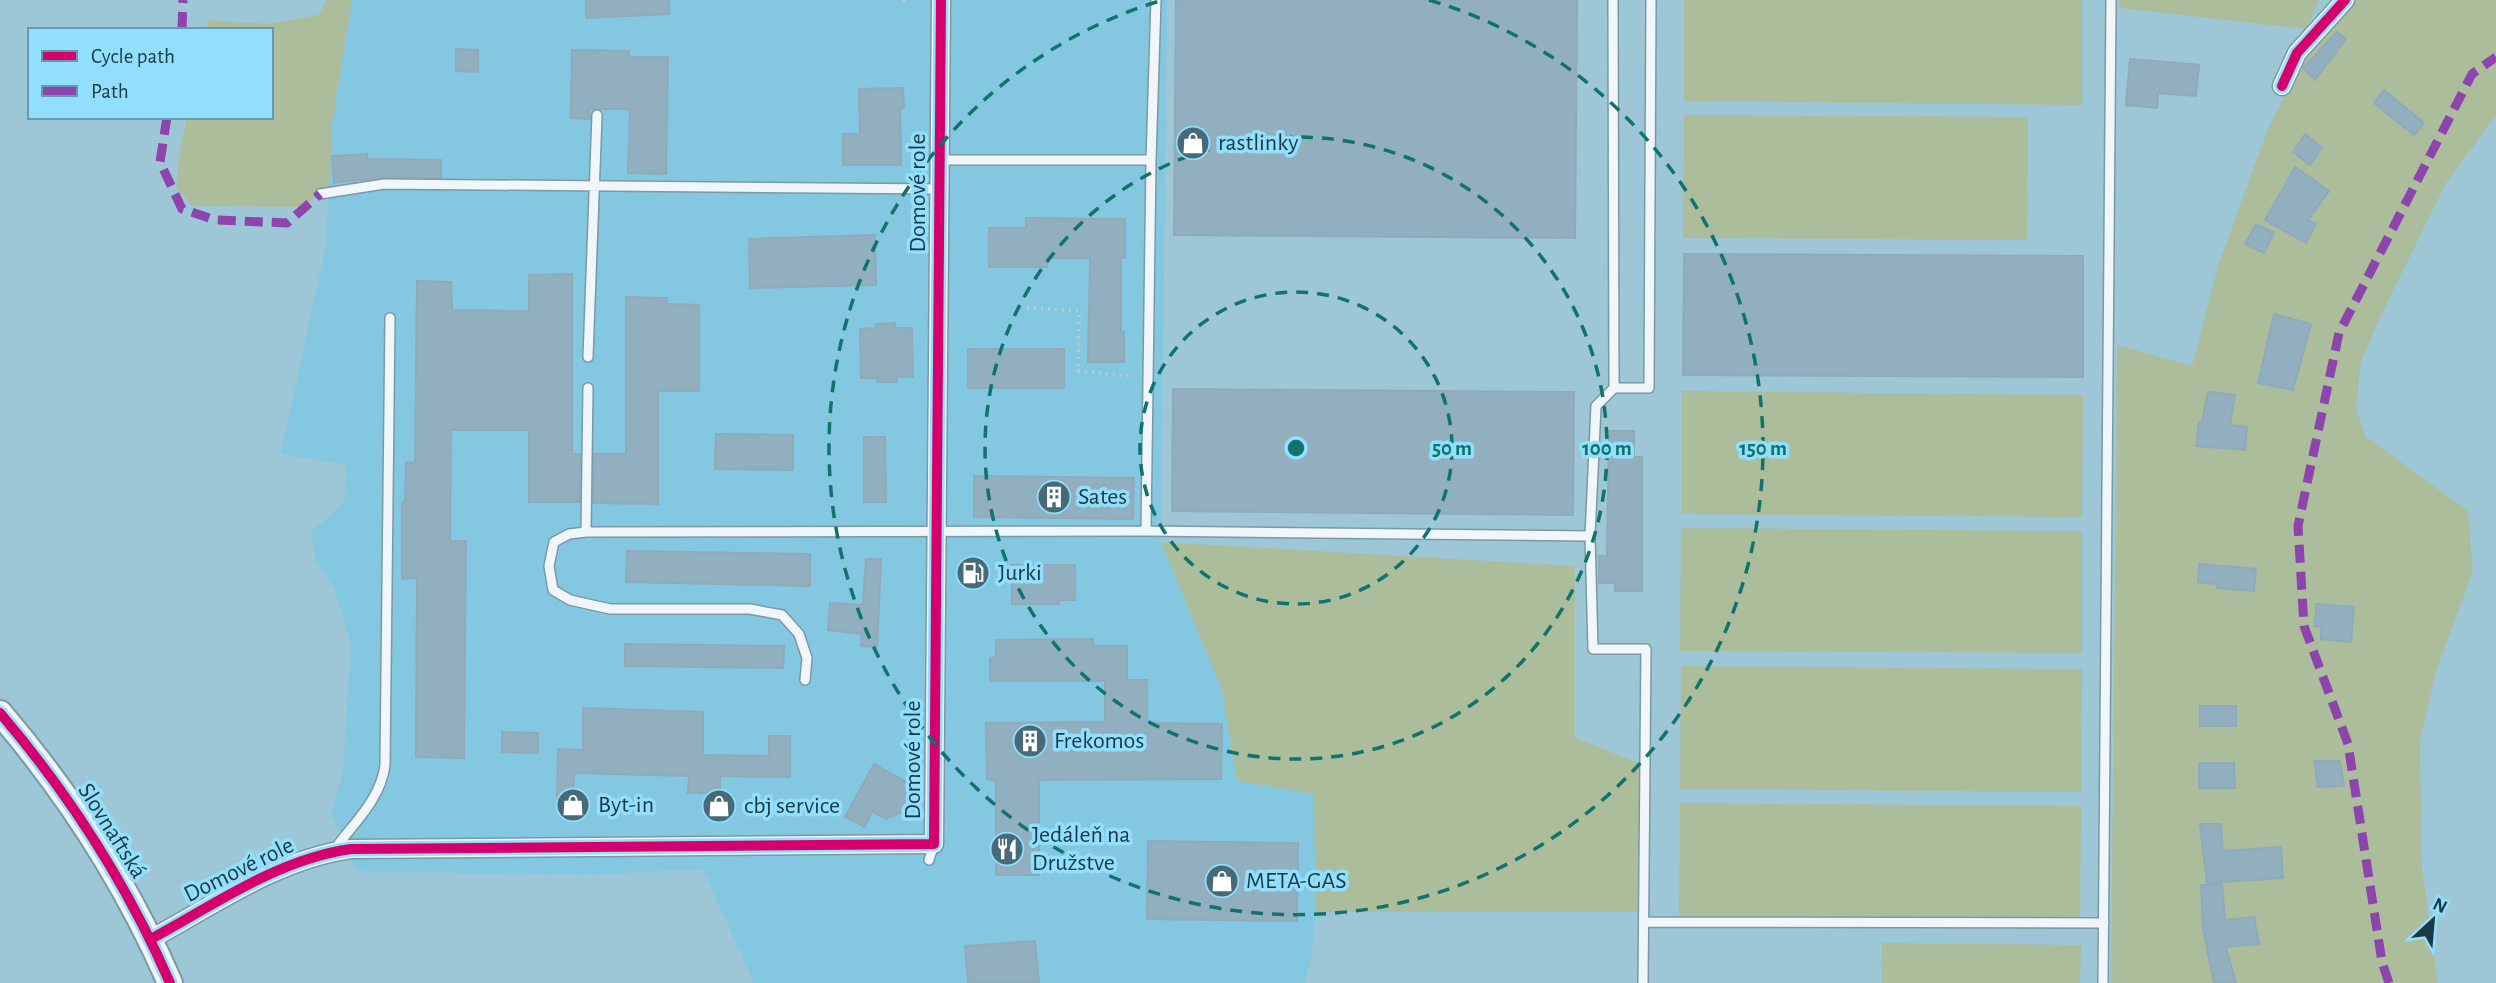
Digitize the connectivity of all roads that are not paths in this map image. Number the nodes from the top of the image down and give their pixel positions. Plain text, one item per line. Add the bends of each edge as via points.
1 (941, 0) edge
2 (1156, 0) edge
3 (1613, 0) edge
4 (1651, 0) edge
5 (2110, 0) edge
6 (2345, 0) edge
7 (2281, 86) dead end
8 (597, 115) dead end
9 (939, 160) junction
10 (1152, 160) junction
11 (593, 186) junction
12 (939, 189) junction
13 (320, 194) dead end
14 (390, 318) dead end
15 (588, 357) dead end
16 (588, 388) dead end
17 (1614, 388) junction
18 (1146, 531) junction
19 (586, 532) junction
20 (936, 532) junction
21 (1590, 536) junction
22 (805, 680) dead end
23 (0, 713) edge
24 (333, 852) junction
25 (1644, 922) junction
26 (2104, 923) junction
27 (151, 939) junction
28 (170, 983) edge
29 (1643, 983) edge
30 (2103, 983) edge

1 - 9 street, Domové role
2 - 10 lane
3 - 17 lane
4 - 17 lane via 1648,388
5 - 26 lane
6 - 7 street via 2297,53
8 - 11 lane
9 - 10 lane
9 - 12 street, Domové role
10 - 18 lane
11 - 12 lane
11 - 13 lane via 384,184
11 - 15 lane
12 - 20 street, Domové role
14 - 24 lane via 385,765 383,779 364,813
16 - 19 lane
17 - 21 lane via 1596,406
18 - 20 lane
18 - 21 lane
19 - 20 lane
19 - 22 lane via 554,542 549,566 553,590 570,600 610,609 750,609 782,615 799,634 807,658
20 - 24 street, Domové role via 931,852
21 - 25 lane via 1592,649 1646,649
23 - 27 main road, Slovnaftská via 83,822
24 - 27 street, Domové role via 288,866
25 - 26 lane
25 - 29 lane
26 - 30 lane
27 - 28 main road, Slovnaftská

